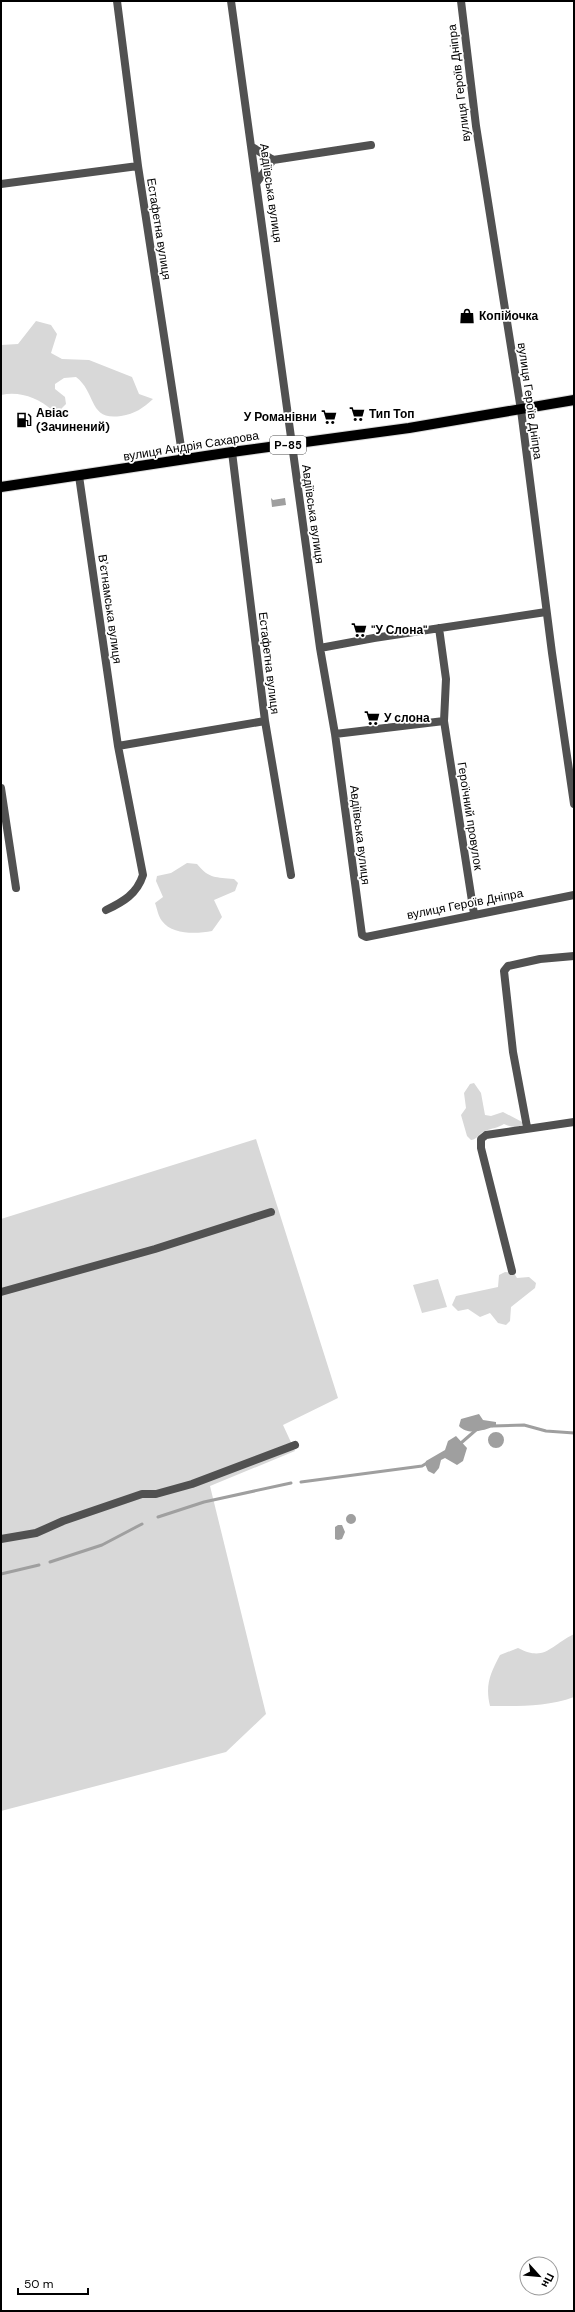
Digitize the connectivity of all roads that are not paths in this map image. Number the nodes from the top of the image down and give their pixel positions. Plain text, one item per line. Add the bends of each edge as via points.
1 (118, 1) edge
2 (231, 1) edge
3 (461, 1) edge
4 (371, 145) dead end
5 (252, 147) junction
6 (273, 160) junction
7 (138, 166) junction
8 (257, 182) junction
9 (1, 184) edge
10 (574, 400) edge
11 (521, 410) junction
12 (292, 445) junction
13 (232, 452) junction
14 (183, 460) junction
15 (79, 476) junction
16 (1, 487) edge
17 (546, 612) junction
18 (439, 628) junction
19 (320, 648) junction
20 (264, 721) junction
21 (444, 721) junction
22 (335, 734) junction
23 (118, 746) junction
24 (1, 788) edge
25 (574, 804) edge
26 (291, 875) dead end
27 (16, 888) dead end
28 (574, 895) edge
29 (106, 910) dead end
30 (474, 914) junction
31 (362, 935) joint
32 (574, 956) edge
33 (574, 1122) edge
34 (527, 1127) junction
35 (271, 1212) dead end
36 (512, 1271) dead end
37 (1, 1292) edge
38 (295, 1445) dead end
39 (1, 1539) edge

1 - 7 street, Естафетна вулиця
2 - 5 street, Авдіївська вулиця
3 - 11 street, вулиця Героїв Дніпра via 476,126
4 - 6 street
5 - 6 street
5 - 8 street, Авдіївська вулиця
6 - 8 street
7 - 9 street
7 - 14 street, Естафетна вулиця
8 - 12 street, Авдіївська вулиця
10 - 11 main road, вулиця Андрія Сахарова / Р-85
11 - 12 main road, вулиця Андрія Сахарова / Р-85
11 - 17 street, вулиця Героїв Дніпра
12 - 13 main road, вулиця Андрія Сахарова / Р-85
12 - 19 street, Авдіївська вулиця
13 - 14 main road, вулиця Андрія Сахарова / Р-85
13 - 20 street, Естафетна вулиця
14 - 15 main road, вулиця Андрія Сахарова / Р-85
15 - 16 main road, вулиця Андрія Сахарова / Р-85
15 - 23 street, Вʼєтнамська вулиця
17 - 18 street
17 - 25 street, вулиця Героїв Дніпра
18 - 19 street
18 - 21 street, Героїчний провулок via 446,679
19 - 22 street, Авдіївська вулиця
20 - 23 street
20 - 26 street, Естафетна вулиця
21 - 22 street
21 - 30 street, Героїчний провулок
22 - 31 street, Авдіївська вулиця
23 - 29 street, Вʼєтнамська вулиця via 143,875 130,897
24 - 27 street
28 - 30 street, вулиця Героїв Дніпра
30 - 31 street, вулиця Героїв Дніпра via 366,937
32 - 34 street via 540,959 508,966 504,971 513,1052
33 - 34 street
34 - 36 street via 486,1134 481,1139 481,1148
35 - 37 street via 155,1249
38 - 39 street via 192,1484 156,1494 142,1494 36,1533

